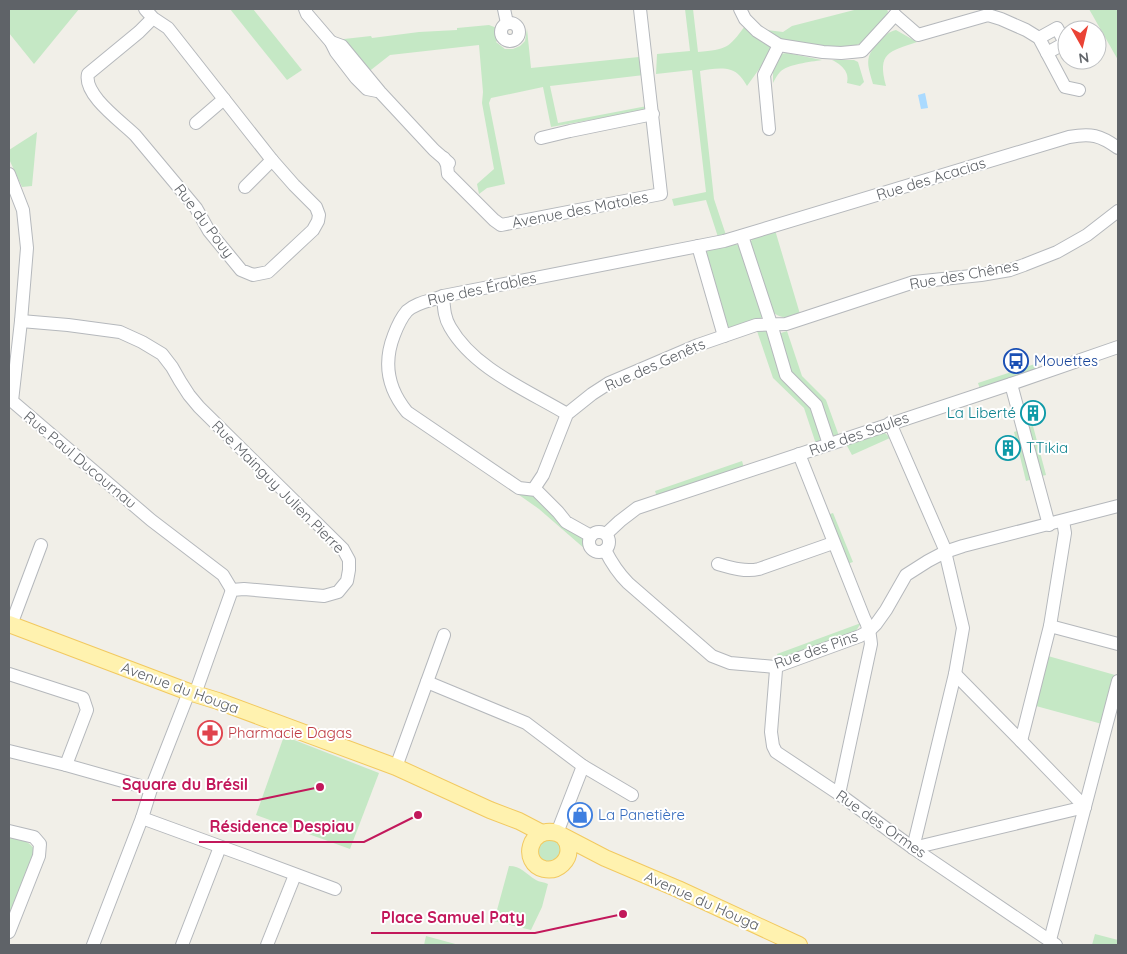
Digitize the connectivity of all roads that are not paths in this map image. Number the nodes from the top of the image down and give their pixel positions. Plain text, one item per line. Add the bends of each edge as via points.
1 (305, 9) edge
2 (504, 9) edge
3 (640, 9) edge
4 (740, 9) edge
5 (894, 12) edge
6 (149, 14) edge
7 (507, 22) dead end
8 (1039, 38) junction
9 (779, 45) junction
10 (1047, 53) junction
11 (1079, 90) dead end
12 (224, 99) junction
13 (653, 114) junction
14 (196, 123) dead end
15 (769, 129) dead end
16 (540, 138) dead end
17 (1118, 148) edge
18 (272, 160) junction
19 (9, 174) edge
20 (245, 187) dead end
21 (1118, 211) edge
22 (742, 236) junction
23 (698, 246) junction
24 (443, 296) junction
25 (21, 321) junction
26 (771, 324) junction
27 (724, 336) junction
28 (1118, 347) edge
29 (1011, 384) junction
30 (10, 400) edge
31 (567, 414) junction
32 (890, 423) junction
33 (829, 444) junction
34 (799, 454) junction
35 (536, 490) junction
36 (1118, 506) edge
37 (1063, 521) junction
38 (1049, 525) junction
39 (606, 534) junction
40 (591, 536) junction
41 (834, 543) junction
42 (41, 545) dead end
43 (605, 550) junction
44 (946, 552) junction
45 (718, 564) dead end
46 (232, 590) junction
47 (10, 625) edge
48 (1050, 626) junction
49 (869, 631) junction
50 (444, 635) dead end
51 (1118, 644) edge
52 (775, 667) junction
53 (9, 674) edge
54 (955, 674) junction
55 (1118, 681) edge
56 (427, 682) junction
57 (192, 693) junction
58 (1022, 741) junction
59 (9, 751) edge
60 (66, 765) junction
61 (583, 766) junction
62 (396, 767) junction
63 (151, 789) junction
64 (839, 794) junction
65 (632, 795) dead end
66 (1085, 807) junction
67 (142, 818) junction
68 (9, 831) edge
69 (548, 836) junction
70 (220, 847) junction
71 (913, 848) junction
72 (567, 858) junction
73 (605, 858) junction
74 (294, 874) junction
75 (335, 890) dead end
76 (10, 926) edge
77 (1053, 943) edge
78 (93, 945) edge
79 (182, 945) edge
80 (267, 945) edge
81 (799, 945) edge

1 - 13 street, Avenue des Matoles via 356,78 367,89 380,92 444,158 448,174 501,225 661,194
2 - 7 street
3 - 13 street, Avenue des Matoles
4 - 9 street via 757,31
5 - 8 street via 918,35 988,15
5 - 9 street via 862,52 823,52
6 - 12 street, Rue du Pouy via 168,28
6 - 18 street, Rue du Pouy via 138,32 88,74 92,93 135,136 196,208 209,232 241,270 253,275 268,272 313,230 318,221 316,207
8 - 10 street
8 - 10 street via 1057,28 1065,43
9 - 15 street via 764,75
10 - 11 street via 1066,87
12 - 14 street
12 - 18 street, Rue du Pouy
13 - 16 street
17 - 22 street, Rue des Acacias via 1093,135 1069,137
18 - 20 street
19 - 25 street, Rue Paul Ducournau via 23,210 27,248
21 - 26 street, Rue des Chênes via 1057,252 1010,270 914,282 786,324
22 - 23 street, Rue des Érables
22 - 26 street
23 - 24 street, Rue des Érables
23 - 27 street
24 - 31 street via 449,326 469,352 492,371
24 - 35 street, Rue des Érables via 421,302 399,321 389,346 387,364 398,401 407,412 519,488
25 - 30 street, Rue Paul Ducournau
25 - 46 street, Rue Mainguy Julien Pierre via 120,332 162,354 199,407 343,549 349,560 347,582 338,592 324,596
26 - 27 street, Rue des Genêts via 756,325
26 - 33 street via 786,375 816,405
27 - 31 street, Rue des Genêts via 608,382
28 - 29 street, Rue des Saules
29 - 32 street, Rue des Saules
29 - 38 street
30 - 46 street, Rue Paul Ducournau via 151,520 222,575
31 - 35 street, Rue des Genêts
32 - 33 street, Rue des Saules
32 - 44 street
33 - 34 street, Rue des Saules
34 - 39 street, Rue des Saules via 637,508
34 - 41 street
35 - 40 street, Rue des Érables via 566,522
36 - 37 street, Rue des Pins
37 - 38 street, Rue des Pins
37 - 48 street via 1065,533
38 - 44 street, Rue des Pins
39 - 40 street via 597,532
39 - 43 street via 609,542
40 - 43 street via 591,547 599,552
41 - 45 street via 750,571
41 - 49 street
42 - 47 street
43 - 52 street, Rue des Pins via 628,583 712,656 730,663
44 - 49 street, Rue des Pins via 906,575 886,610
44 - 54 street via 964,628
46 - 57 street
47 - 57 main road, Avenue du Houga
48 - 51 street
48 - 58 street
49 - 52 street, Rue des Pins
49 - 64 street via 871,644
50 - 56 street
52 - 64 street, Rue des Ormes via 771,732 776,752
53 - 60 street via 83,698 87,710
54 - 58 street
54 - 71 street
55 - 66 street
56 - 61 street via 526,723
56 - 62 street
57 - 62 main road, Avenue du Houga
57 - 63 street
58 - 66 street
59 - 60 street
60 - 63 street
61 - 65 street
61 - 69 street
62 - 69 main road, Avenue du Houga via 490,810 514,827
63 - 67 street
64 - 71 street, Rue des Ormes
66 - 71 street
66 - 77 street
67 - 70 street
67 - 78 street
68 - 76 street via 34,837 40,844 39,856
69 - 72 main road via 568,845
69 - 72 main road via 531,846 532,859 540,868 552,870
69 - 73 main road, Avenue du Houga
70 - 74 street
70 - 79 street
71 - 77 street, Rue des Ormes
72 - 73 main road, Avenue du Houga
73 - 81 main road, Avenue du Houga
74 - 75 street
74 - 80 street

